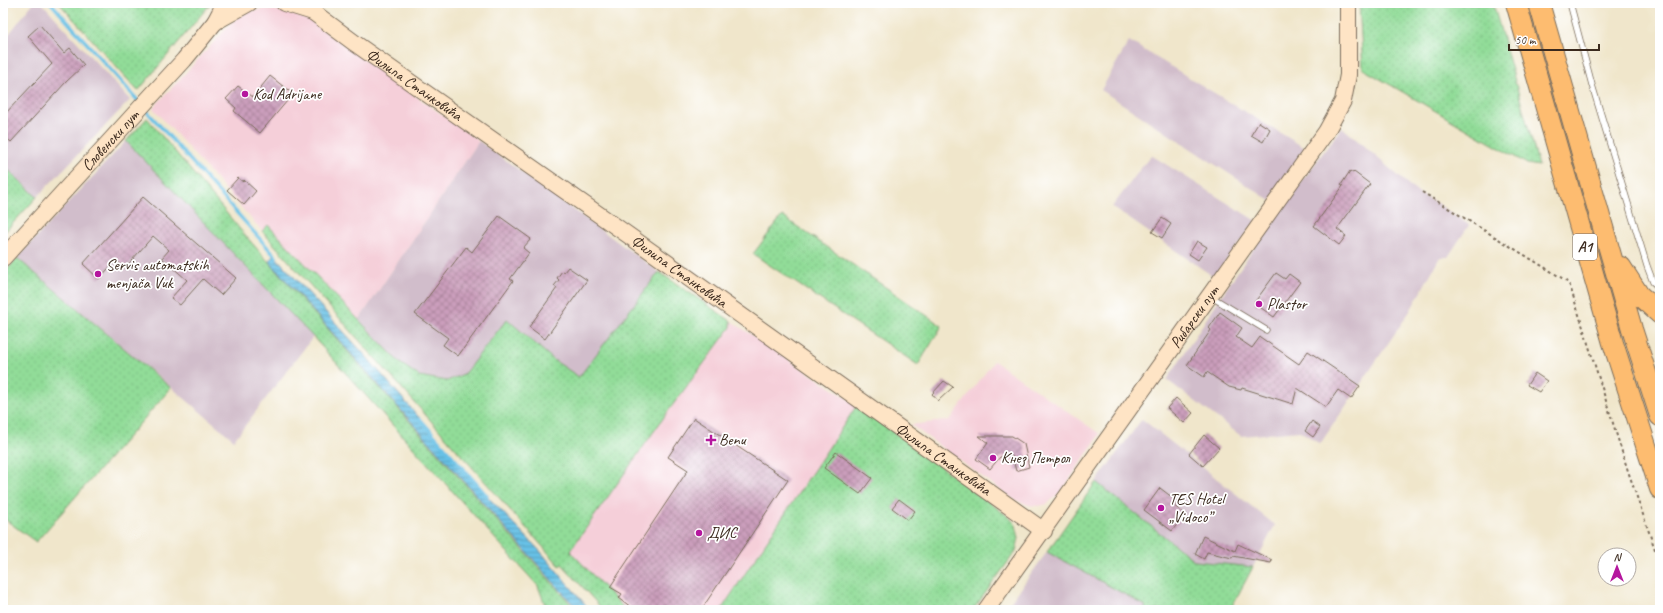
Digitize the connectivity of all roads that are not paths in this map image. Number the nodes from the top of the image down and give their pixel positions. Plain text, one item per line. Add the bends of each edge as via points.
1 (225, 3) edge
2 (249, 3) edge
3 (284, 3) edge
4 (1348, 3) edge
5 (1516, 3) edge
6 (1539, 3) edge
7 (1570, 3) edge
8 (310, 8) edge
9 (215, 22) junction
10 (1606, 240) junction
11 (3, 258) edge
12 (1660, 288) edge
13 (1210, 296) junction
14 (1660, 314) edge
15 (1266, 330) dead end
16 (1660, 416) edge
17 (1660, 489) edge
18 (1044, 531) junction
19 (986, 610) edge

1 - 9 main road, Словенски пут
2 - 9 main road, Словенски пут
3 - 8 main road, Филипа Станковића
4 - 13 main road, Рибарски пут via 1348,75 1342,101 1326,132
5 - 17 highway, A1 via 1613,343
6 - 10 highway, A1
7 - 12 lane via 1647,266 1653,282
8 - 18 main road, Филипа Станковића via 356,44
9 - 11 main road, Словенски пут via 184,60
10 - 14 highway via 1632,286
10 - 16 highway, A1
13 - 15 lane
13 - 18 main road, Рибарски пут
18 - 19 main road, Рибарски пут

